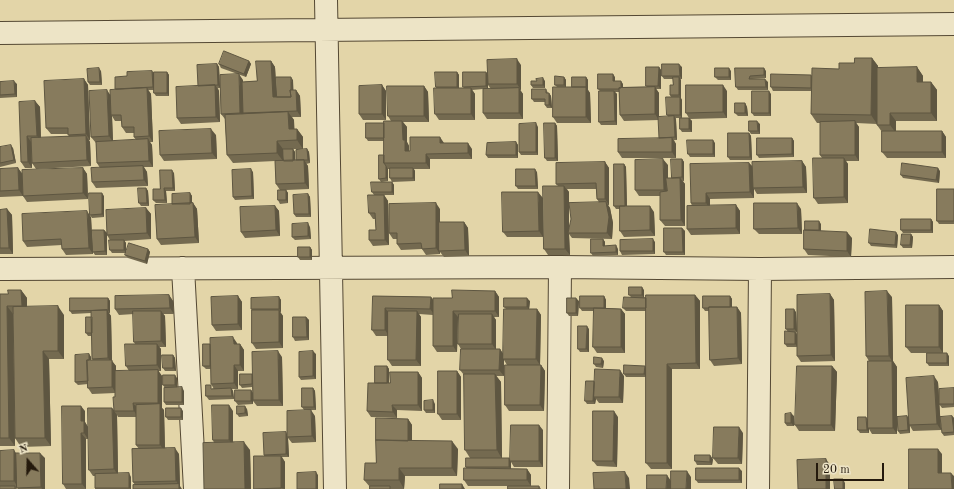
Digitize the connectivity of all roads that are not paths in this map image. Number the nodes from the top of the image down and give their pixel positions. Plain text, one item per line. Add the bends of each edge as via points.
1 (326, 0) edge
2 (954, 24) edge
3 (326, 30) junction
4 (0, 33) edge
5 (560, 267) junction
6 (954, 267) edge
7 (183, 268) junction
8 (330, 268) junction
9 (0, 269) edge
10 (760, 269) junction
11 (196, 489) edge
12 (335, 489) edge
13 (558, 489) edge
14 (758, 489) edge

1 - 3 street
2 - 3 street
3 - 4 street
3 - 8 street
5 - 8 street
5 - 10 street
5 - 13 street
6 - 10 street
7 - 8 street
7 - 9 street
7 - 11 street
8 - 12 street
10 - 14 street

